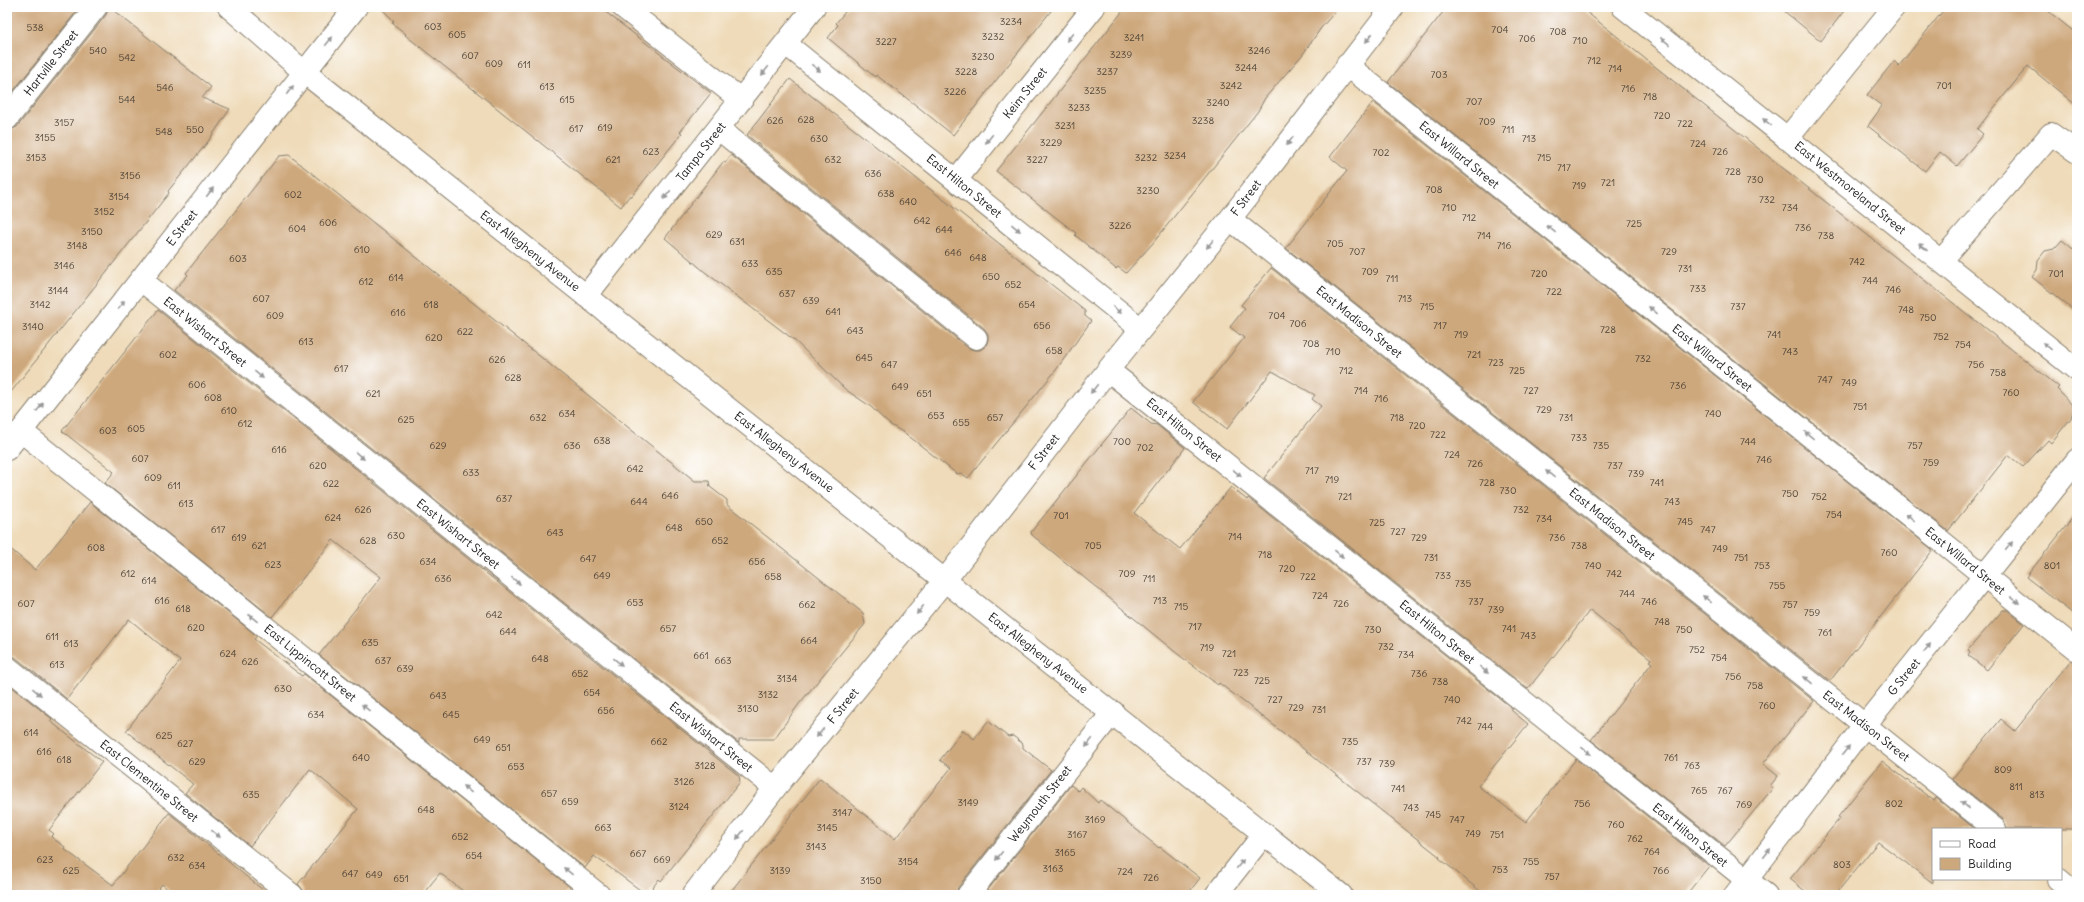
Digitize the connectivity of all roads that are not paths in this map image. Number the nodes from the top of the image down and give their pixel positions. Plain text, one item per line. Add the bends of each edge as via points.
1 (96, 7) edge
2 (229, 7) edge
3 (356, 7) edge
4 (623, 7) edge
5 (814, 7) edge
6 (1094, 7) edge
7 (1393, 7) edge
8 (1622, 7) edge
9 (1894, 7) edge
10 (786, 44) junction
11 (1347, 65) junction
12 (304, 72) junction
13 (741, 100) junction
14 (7, 119) edge
15 (719, 129) junction
16 (1788, 139) junction
17 (2077, 152) edge
18 (956, 180) junction
19 (1230, 219) junction
20 (1941, 261) junction
21 (141, 280) junction
22 (586, 296) junction
23 (1141, 329) junction
24 (976, 338) dead end
25 (1108, 370) junction
26 (2077, 370) edge
27 (21, 431) junction
28 (7, 449) edge
29 (2077, 460) edge
30 (1984, 576) junction
31 (945, 580) junction
32 (2077, 650) edge
33 (7, 668) edge
34 (1113, 712) junction
35 (1866, 725) junction
36 (775, 788) junction
37 (1994, 828) edge
38 (1264, 834) junction
39 (2059, 880) edge
40 (1741, 887) edge
41 (2077, 894) edge
42 (292, 895) edge
43 (599, 895) edge
44 (693, 895) edge
45 (968, 895) edge
46 (1216, 895) edge
47 (1341, 895) edge
48 (1766, 895) edge

1 - 14 street, Hartville Street
2 - 12 street, East Allegheny Avenue
12 -> 3 street, E Street
4 - 13 street
5 - 10 street, Tampa Street
6 -> 18 street, Keim Street
7 -> 11 street, F Street
16 -> 8 street, East Westmoreland Street
9 - 16 street
10 -> 13 street, Tampa Street
10 -> 18 street, East Hilton Street
11 -> 19 street, F Street
30 -> 11 street, East Willard Street
21 -> 12 street, E Street
12 - 22 street, East Allegheny Avenue
13 - 15 street, Tampa Street
15 -> 22 street, Tampa Street
15 - 24 street
20 -> 16 street, East Westmoreland Street
17 - 20 street via 2051,134
18 -> 23 street, East Hilton Street
19 -> 23 street, F Street
35 -> 19 street, East Madison Street
26 -> 20 street, East Westmoreland Street
27 -> 21 street, E Street
21 -> 36 street, East Wishart Street
22 - 31 street, East Allegheny Avenue
23 - 25 street, F Street
25 -> 31 street, F Street
25 -> 40 street, East Hilton Street
27 - 28 street, E Street
43 -> 27 street, East Lippincott Street
30 -> 29 street, G Street
30 -> 32 street, East Willard Street
35 -> 30 street, G Street
31 - 34 street, East Allegheny Avenue
31 -> 36 street, F Street
33 -> 42 street, East Clementine Street
34 - 38 street, East Allegheny Avenue
34 -> 45 street, Weymouth Street
37 -> 35 street, East Madison Street
40 -> 35 street, G Street
36 -> 44 street, F Street
46 -> 38 street
38 - 47 street, East Allegheny Avenue
39 - 41 street
40 - 48 street, East Hilton Street

